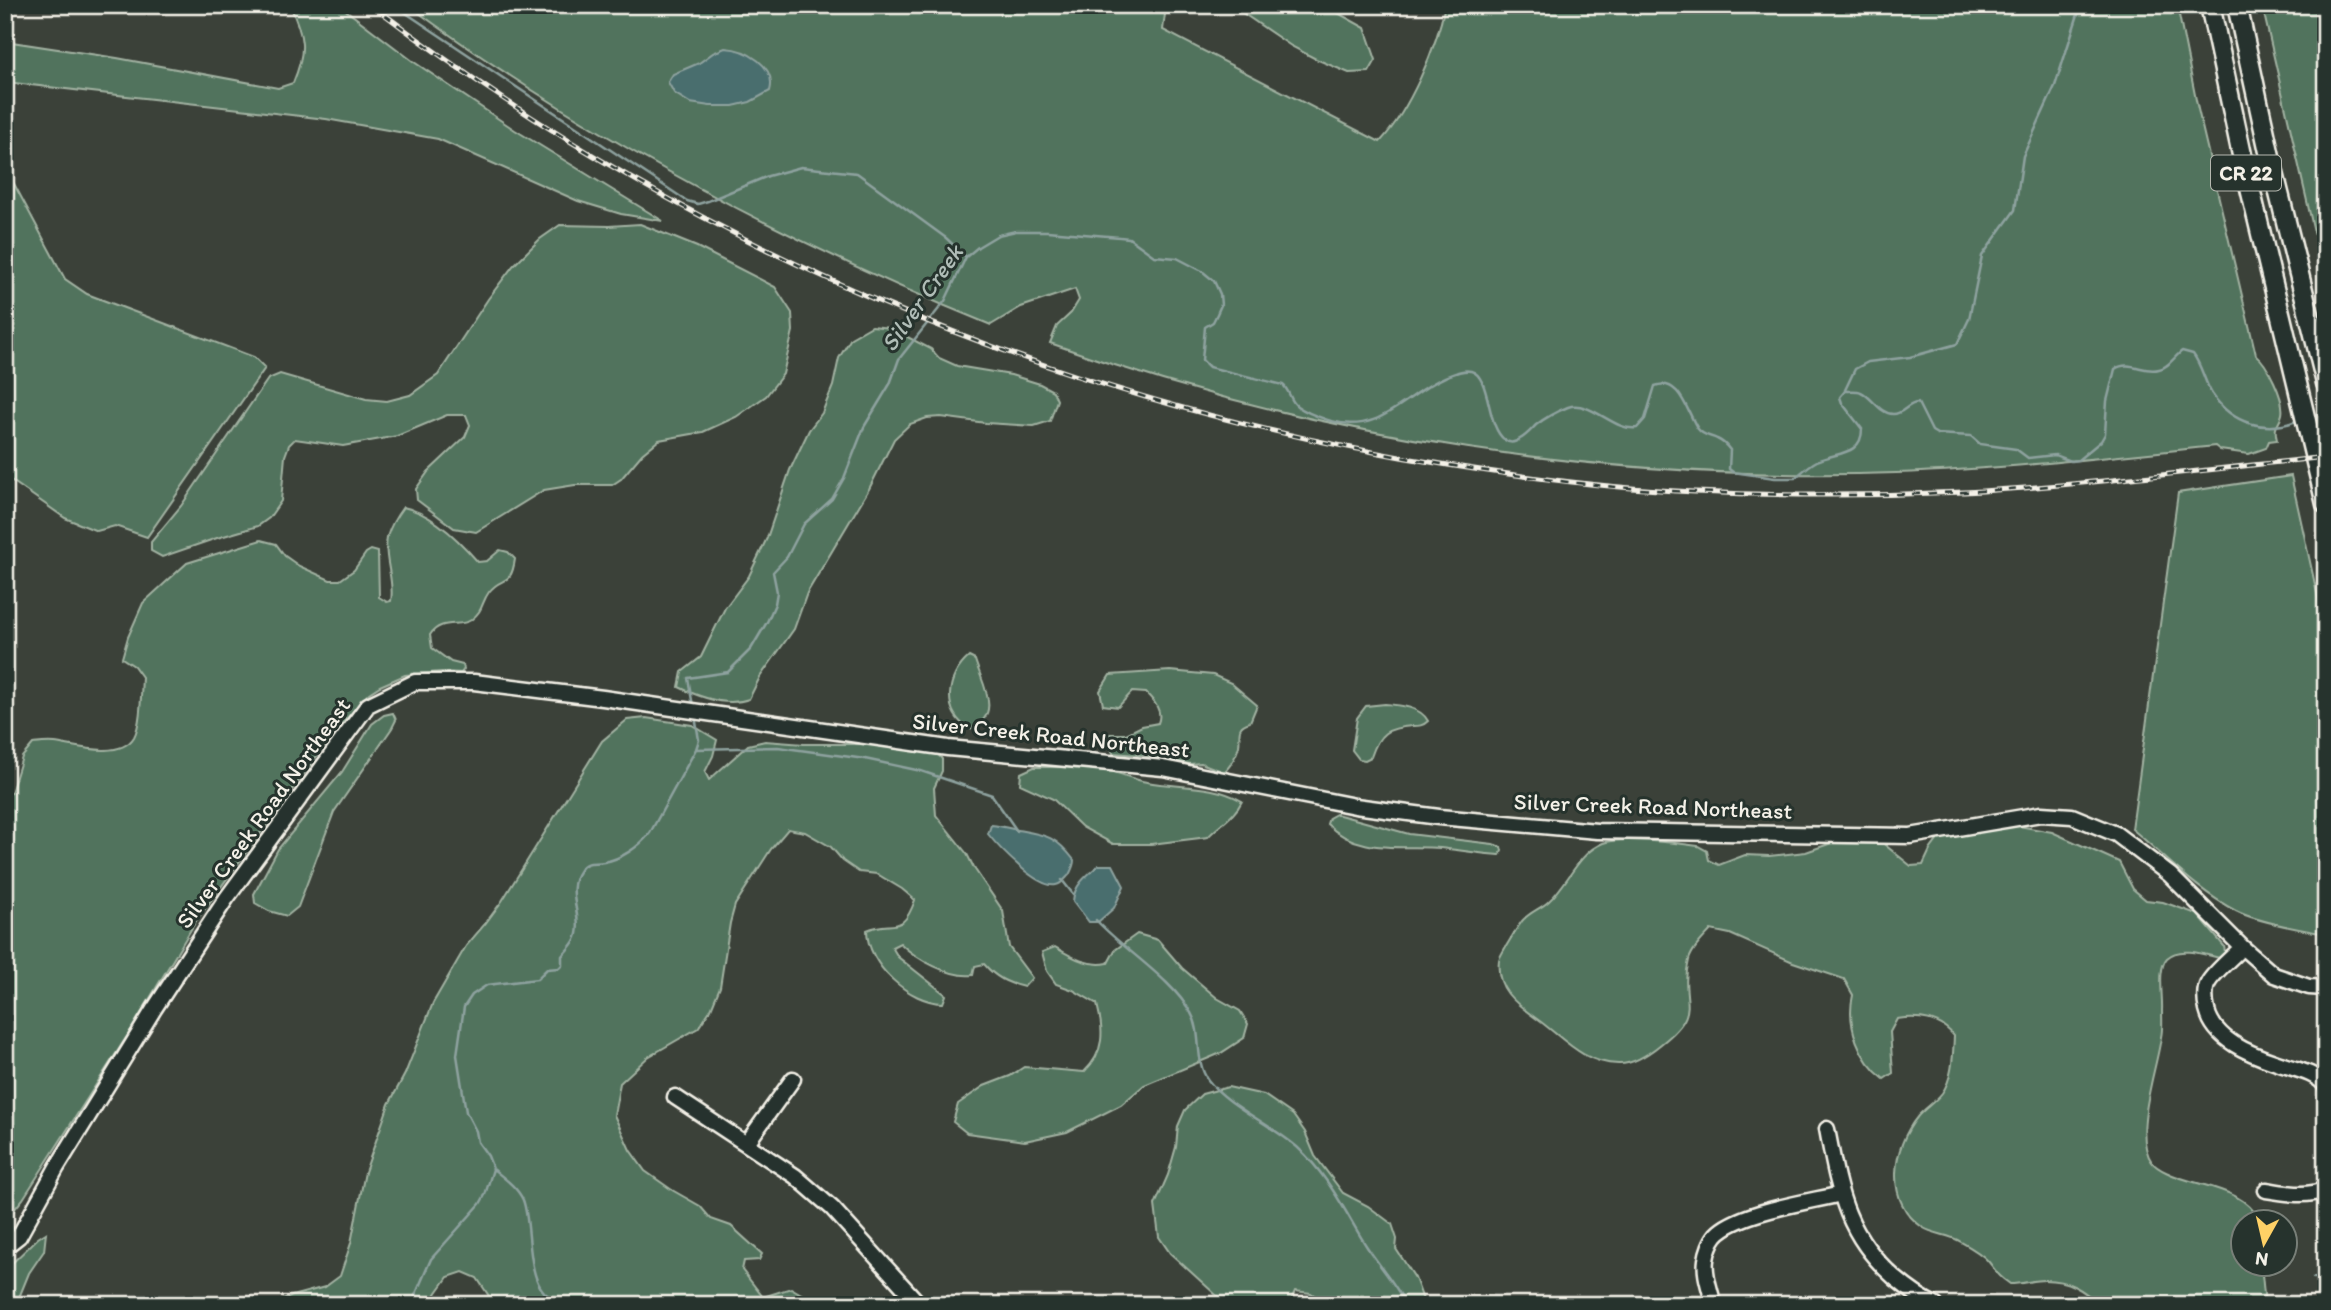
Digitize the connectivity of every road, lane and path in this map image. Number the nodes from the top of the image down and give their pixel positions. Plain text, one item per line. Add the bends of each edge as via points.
1 (2210, 5) edge
2 (2237, 5) edge
3 (2326, 383) edge
4 (2326, 503) edge
5 (2242, 947) junction
6 (2326, 988) edge
7 (793, 1079) dead end
8 (2326, 1086) edge
9 (676, 1097) dead end
10 (1828, 1129) dead end
11 (747, 1143) junction
12 (2326, 1189) edge
13 (2266, 1190) dead end
14 (1841, 1194) junction
15 (5, 1247) edge
16 (1712, 1298) dead end
17 (920, 1305) edge
18 (1935, 1305) edge

1 - 4 main road, CR 22
2 - 3 main road, CR 22
5 - 6 street, Silver Creek Road Northeast via 2274,975
5 - 8 street via 2208,983 2205,1001 2210,1021 2241,1049 2301,1070
5 - 15 street, Silver Creek Road Northeast via 2170,875 2116,834 2071,816 2041,814 1910,836 1597,831 1355,806 1163,768 948,748 577,695 446,680 415,682 368,705 226,899 154,1009 19,1236
7 - 11 street
9 - 11 street
10 - 14 street
11 - 17 street via 832,1208
12 - 13 street via 2301,1195
14 - 16 street via 1739,1220 1716,1236 1705,1261
14 - 18 street via 1850,1222 1875,1258 1906,1288

